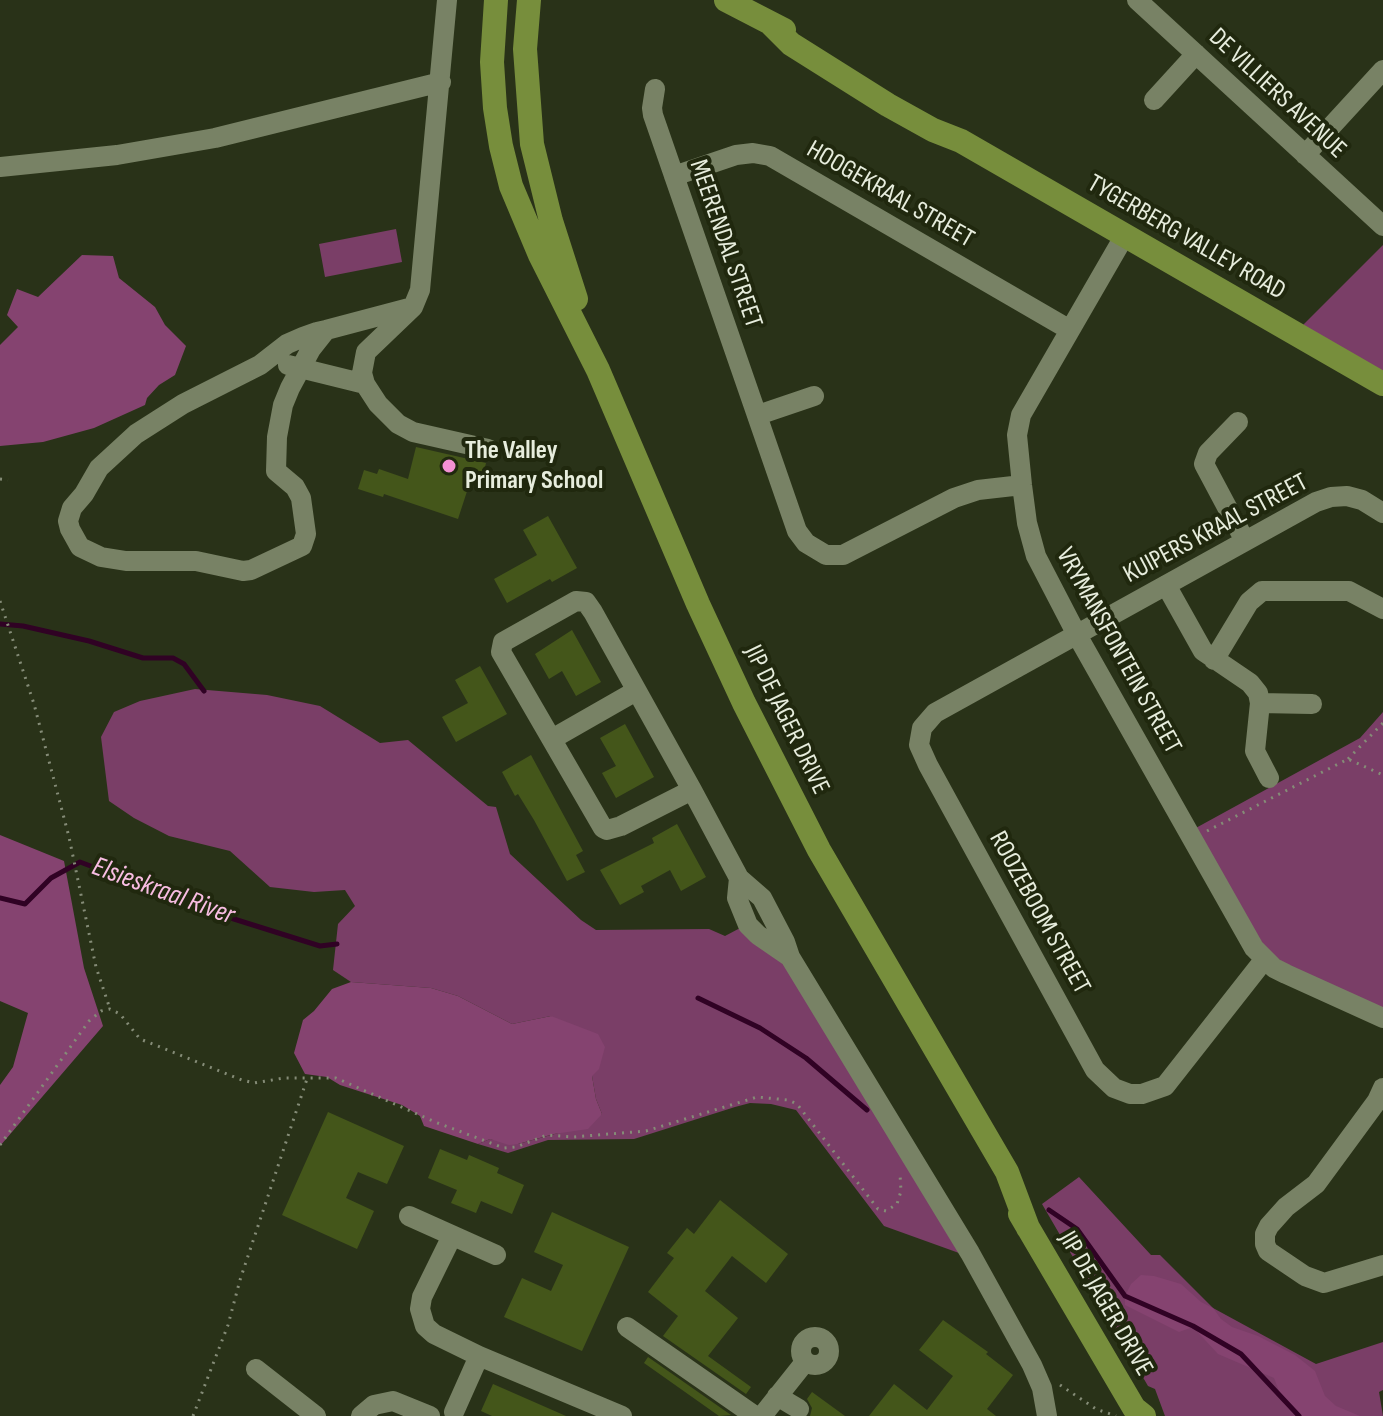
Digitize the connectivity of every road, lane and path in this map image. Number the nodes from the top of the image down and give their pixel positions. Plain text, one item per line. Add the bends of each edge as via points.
1 (447, 0) edge
2 (496, 0) edge
3 (529, 0) edge
4 (726, 0) edge
5 (1137, 0) edge
6 (1196, 54) junction
7 (1383, 70) edge
8 (441, 82) junction
9 (655, 89) dead end
10 (1154, 100) dead end
11 (1305, 155) junction
12 (0, 167) edge
13 (674, 176) junction
14 (1383, 226) edge
15 (1125, 235) junction
16 (413, 307) junction
17 (326, 330) junction
18 (1070, 330) junction
19 (270, 358) junction
20 (300, 369) junction
21 (598, 370) junction
22 (365, 384) junction
23 (1383, 384) edge
24 (814, 396) dead end
25 (758, 415) junction
26 (1238, 422) dead end
27 (488, 449) dead end
28 (0, 479) edge
29 (8, 480) dead end
30 (1022, 485) junction
31 (1383, 513) edge
32 (1245, 541) junction
33 (1166, 585) junction
34 (0, 601) edge
35 (1383, 609) edge
36 (1077, 635) junction
37 (1214, 660) junction
38 (636, 691) junction
39 (1260, 703) junction
40 (1312, 704) dead end
41 (1383, 723) edge
42 (552, 739) junction
43 (1348, 759) junction
44 (1383, 775) edge
45 (1269, 778) dead end
46 (692, 790) junction
47 (1192, 839) junction
48 (1264, 960) junction
49 (110, 1009) junction
50 (1383, 1018) edge
51 (307, 1079) junction
52 (1381, 1097) edge
53 (0, 1145) edge
54 (898, 1166) dead end
55 (409, 1216) dead end
56 (452, 1236) junction
57 (496, 1255) dead end
58 (1383, 1265) edge
59 (627, 1327) dead end
60 (479, 1356) junction
61 (805, 1362) dead end
62 (256, 1369) dead end
63 (1054, 1381) dead end
64 (777, 1396) junction
65 (799, 1409) dead end
66 (1096, 1409) junction
67 (1132, 1414) edge
68 (452, 1415) edge
69 (193, 1416) edge
70 (316, 1416) edge
71 (361, 1416) edge
72 (430, 1416) edge
73 (622, 1416) edge
74 (755, 1416) edge
75 (762, 1416) edge
76 (1047, 1416) edge
77 (1101, 1416) edge

1 - 8 street
2 - 21 main road, JIP DE JAGER DRIVE via 495,108 511,186
3 - 21 main road, JIP DE JAGER DRIVE via 525,49 532,144
4 - 15 main road, TYGERBERG VALLEY ROAD via 772,25 791,44 888,105
5 - 6 street, DE VILLIERS AVENUE
6 - 10 street
6 - 11 street, DE VILLIERS AVENUE
7 - 11 street
8 - 12 street via 215,138
8 - 16 street via 420,290
9 - 13 street, MEERENDAL STREET via 652,108
11 - 14 street, DE VILLIERS AVENUE
13 - 18 street, HOOGEKRAAL STREET via 744,153 778,159
13 - 25 street, MEERENDAL STREET
15 - 18 street, VRYMANSFONTEIN STREET
15 - 23 main road, TYGERBERG VALLEY ROAD
16 - 17 street
16 - 22 street via 366,352
17 - 19 street via 287,344
17 - 20 street
18 - 30 street, VRYMANSFONTEIN STREET via 1021,415 1017,435
19 - 20 street
19 - 20 street via 162,416 99,468 69,513 80,547 126,561 196,561 243,571 298,550 306,540 301,498 274,466 281,413
20 - 22 street
21 - 67 main road, JIP DE JAGER DRIVE via 698,604 819,850 974,1111 1007,1172 1028,1228
22 - 27 street via 398,424 413,432
24 - 25 street
25 - 30 street, MEERENDAL STREET via 797,531 811,548 826,555 851,552 954,498
26 - 32 street via 1204,464
28 - 29 path
30 - 36 street, VRYMANSFONTEIN STREET via 1036,556
31 - 32 street, KUIPERS KRAAL STREET via 1354,498 1331,497
32 - 33 street, KUIPERS KRAAL STREET
33 - 36 street, KUIPERS KRAAL STREET
33 - 37 street via 1199,645
34 - 49 path via 34,704
35 - 37 street via 1349,591 1262,591 1249,602
36 - 47 street, VRYMANSFONTEIN STREET
36 - 48 street, ROOZEBOOM STREET via 935,713 922,728 919,745 1095,1070 1114,1088 1130,1094 1165,1086
37 - 39 street via 1253,686
38 - 42 street
38 - 42 street via 582,600 508,637 501,652
38 - 46 street
39 - 40 street
39 - 45 street via 1255,751
41 - 43 path
42 - 46 street via 596,820 607,830
43 - 44 path
43 - 47 path
46 - 76 street via 739,878 737,898 748,925 790,957 970,1253 1032,1365
47 - 48 street, VRYMANSFONTEIN STREET
48 - 50 street, VRYMANSFONTEIN STREET via 1297,981
49 - 51 path via 140,1039 242,1080
49 - 53 path via 89,1021
51 - 54 path via 336,1078 475,1139 509,1148 547,1135 646,1131 744,1099 784,1099 804,1111 883,1211 899,1201
51 - 69 path
52 - 58 street via 1316,1184 1269,1226 1265,1244 1305,1276 1324,1283
55 - 56 street
56 - 57 street
56 - 60 street via 422,1297 421,1320 434,1334
59 - 74 street
60 - 68 street
60 - 73 street
61 - 64 street
62 - 70 street
63 - 66 path
64 - 65 street
64 - 75 street
66 - 67 path
66 - 77 path
71 - 72 street via 383,1401

